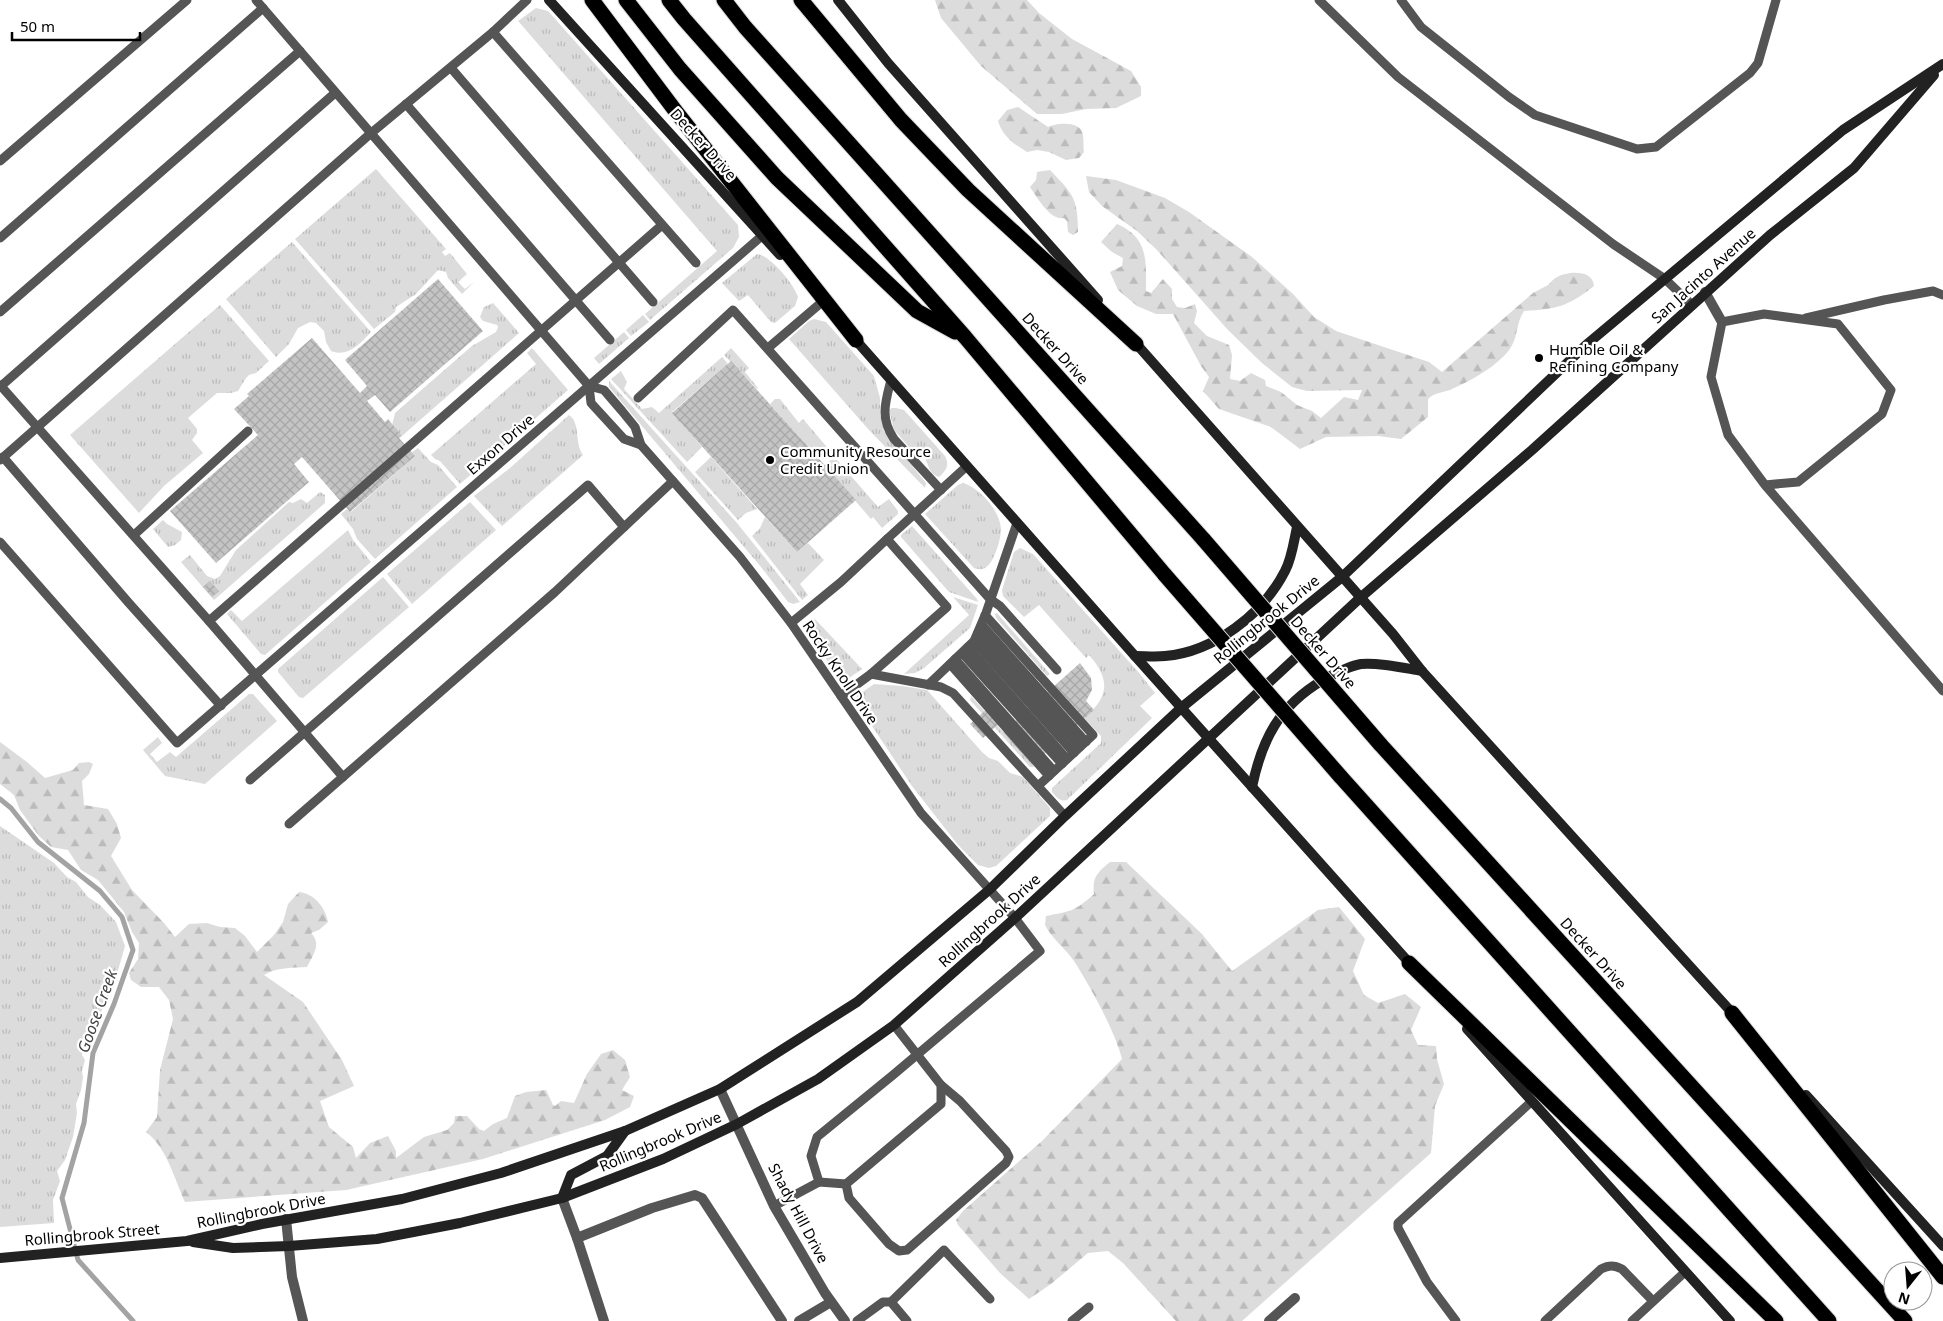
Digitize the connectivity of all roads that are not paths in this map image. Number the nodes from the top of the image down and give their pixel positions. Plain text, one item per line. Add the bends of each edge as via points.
1 (187, 0) edge
2 (256, 0) edge
3 (527, 0) edge
4 (549, 0) edge
5 (592, 0) edge
6 (626, 0) edge
7 (669, 0) edge
8 (725, 0) edge
9 (801, 0) edge
10 (838, 0) edge
11 (1318, 0) edge
12 (1401, 0) edge
13 (1776, 0) edge
14 (263, 8) junction
15 (493, 32) junction
16 (300, 51) junction
17 (451, 68) junction
18 (335, 93) junction
19 (406, 104) junction
20 (370, 134) junction
21 (0, 161) edge
22 (662, 225) junction
23 (763, 235) junction
24 (0, 238) edge
25 (619, 262) junction
26 (696, 263) dead end
27 (1665, 279) junction
28 (1705, 292) junction
29 (1943, 296) edge
30 (575, 299) junction
31 (653, 302) dead end
32 (822, 302) junction
33 (1691, 304) junction
34 (0, 312) edge
35 (1801, 319) junction
36 (1722, 322) junction
37 (540, 330) junction
38 (965, 337) junction
39 (610, 340) dead end
40 (856, 340) junction
41 (1136, 344) junction
42 (768, 348) junction
43 (891, 380) junction
44 (0, 385) edge
45 (589, 386) junction
46 (638, 398) dead end
47 (36, 426) junction
48 (248, 431) dead end
49 (641, 445) junction
50 (2, 458) edge
51 (967, 466) junction
52 (673, 481) junction
53 (1765, 485) junction
54 (941, 490) junction
55 (914, 514) junction
56 (1017, 523) junction
57 (1297, 526) junction
58 (624, 527) junction
59 (134, 535) junction
60 (887, 539) junction
61 (0, 542) edge
62 (1342, 577) junction
63 (1360, 598) junction
64 (990, 599) junction
65 (985, 615) junction
66 (209, 621) junction
67 (790, 623) junction
68 (967, 646) junction
69 (1135, 656) junction
70 (1057, 670) dead end
71 (1422, 670) junction
72 (871, 674) junction
73 (257, 676) junction
74 (928, 685) junction
75 (1943, 691) edge
76 (841, 696) junction
77 (221, 706) junction
78 (1181, 708) junction
79 (305, 732) junction
80 (1209, 739) junction
81 (1074, 753) junction
82 (1052, 773) junction
83 (343, 777) junction
84 (250, 780) dead end
85 (1038, 786) junction
86 (1252, 787) junction
87 (1065, 816) junction
88 (289, 824) dead end
89 (989, 890) junction
90 (1015, 918) junction
91 (1409, 963) junction
92 (1732, 1013) junction
93 (894, 1025) junction
94 (918, 1054) junction
95 (941, 1085) junction
96 (720, 1089) junction
97 (1531, 1102) junction
98 (737, 1124) junction
99 (625, 1131) junction
100 (819, 1182) junction
101 (846, 1184) junction
102 (562, 1198) junction
103 (774, 1206) junction
104 (286, 1220) junction
105 (577, 1238) junction
106 (187, 1240) junction
107 (289, 1246) junction
108 (1943, 1246) edge
109 (0, 1258) edge
110 (1685, 1272) junction
111 (1943, 1277) edge
112 (990, 1298) dead end
113 (1296, 1298) dead end
114 (1653, 1301) junction
115 (831, 1302) junction
116 (891, 1302) junction
117 (1089, 1307) dead end
118 (303, 1321) edge
119 (604, 1321) edge
120 (782, 1321) edge
121 (799, 1321) edge
122 (845, 1321) edge
123 (857, 1321) edge
124 (907, 1321) edge
125 (1072, 1321) edge
126 (1269, 1321) edge
127 (1456, 1321) edge
128 (1545, 1321) edge
129 (1632, 1321) edge
130 (1730, 1321) edge
131 (1776, 1321) edge
132 (1829, 1321) edge
133 (1905, 1321) edge

1 - 21 lane
2 - 14 lane
3 - 15 lane
4 - 23 main road, Decker Drive
5 - 40 highway
6 - 38 highway via 680,69 777,178 917,311
7 - 38 highway
8 - 133 highway, Decker Drive, bridge via 745,27 1204,540 1380,744
9 - 41 highway via 902,120 968,190
10 - 41 main road via 888,63
11 - 27 lane via 1398,77 1612,244
12 - 13 lane via 1421,26 1535,115 1637,149 1656,147 1750,72 1758,62
14 - 16 lane
14 - 24 lane
15 - 17 lane
15 - 22 lane
16 - 18 lane
16 - 34 lane
17 - 19 lane
17 - 25 lane
18 - 20 lane
18 - 44 lane
19 - 20 lane
19 - 30 lane
20 - 37 lane
20 - 47 lane
22 - 25 lane
22 - 26 lane
23 - 32 main road, Decker Drive
23 - 45 lane, Exxon Drive
25 - 30 lane
25 - 31 lane
27 - 28 main road, San Jacinto Avenue via 1844,130 1943,64 1854,168
27 - 33 lane
27 - 62 main road, San Jacinto Avenue via 1586,345
28 - 33 main road, San Jacinto Avenue
28 - 36 street
29 - 35 lane via 1933,292 1913,295
30 - 37 lane
30 - 39 lane
32 - 40 main road, Decker Drive
32 - 42 lane
33 - 63 main road, San Jacinto Avenue via 1532,450
35 - 36 lane via 1764,314
35 - 53 lane via 1838,324 1891,390 1882,414 1798,482
36 - 53 lane via 1711,377 1728,435
37 - 45 lane
37 - 66 lane
38 - 132 highway, bridge via 1165,575 1340,776
40 - 43 main road, Decker Drive
41 - 57 main road
42 - 46 lane via 733,310
42 - 55 lane
43 - 51 main road, Decker Drive
43 - 54 lane via 884,415 888,430
44 - 47 lane
45 - 49 lane, Rocky Knoll Drive via 604,390 636,427
45 - 49 lane, Rocky Knoll Drive via 591,403 624,439
45 - 73 lane, Exxon Drive
47 - 50 lane
47 - 59 lane
48 - 59 lane
49 - 52 lane, Rocky Knoll Drive
50 - 77 lane
51 - 54 lane
51 - 56 main road, Decker Drive
52 - 58 lane
52 - 67 lane, Rocky Knoll Drive via 740,557
53 - 75 lane
54 - 55 lane
55 - 60 lane
55 - 64 lane
56 - 64 lane
56 - 69 main road, Decker Drive
57 - 62 main road
57 - 69 main road via 1286,569 1272,594 1254,613 1204,646 1166,656
58 - 79 lane via 588,485
58 - 83 lane
59 - 66 lane
60 - 67 lane
60 - 72 lane via 947,606
61 - 77 lane, Exxon Drive via 177,743
62 - 63 main road
62 - 78 main road, Rollingbrook Drive
63 - 71 main road
63 - 80 main road, Rollingbrook Drive
64 - 65 lane
64 - 70 lane
65 - 68 lane
65 - 81 lane via 1093,736
66 - 73 lane
67 - 76 lane, Rocky Knoll Drive
68 - 74 lane
68 - 81 lane
68 - 81 lane
68 - 81 lane
68 - 82 lane
69 - 78 main road, Decker Drive
71 - 86 main road via 1361,664 1308,688 1287,708 1270,732 1258,759
71 - 92 main road
72 - 74 lane
72 - 76 lane
73 - 77 lane, Exxon Drive
73 - 79 lane
74 - 85 lane via 953,692
76 - 89 lane, Rocky Knoll Drive via 921,813
78 - 80 main road, Decker Drive
78 - 87 main road, Rollingbrook Drive
79 - 83 lane
79 - 84 lane
80 - 86 main road, Decker Drive
80 - 90 main road, Rollingbrook Drive
81 - 82 lane
82 - 85 lane
83 - 88 lane
85 - 87 lane
86 - 91 main road, Decker Drive
87 - 89 main road, Rollingbrook Drive
89 - 90 lane, Rocky Knoll Drive
89 - 96 main road, Rollingbrook Drive via 857,1002
90 - 93 main road, Rollingbrook Drive
90 - 94 lane, Rocky Knoll Drive via 1040,951
91 - 97 main road, Decker Drive
91 - 131 highway
92 - 108 main road
92 - 111 highway
93 - 94 lane
93 - 98 main road, Rollingbrook Drive via 818,1079
94 - 95 lane
94 - 100 lane via 817,1137 811,1156
95 - 101 lane via 940,1104
95 - 101 lane via 1006,1151 1009,1157 1006,1163 907,1250 899,1251 889,1244 849,1198
96 - 98 street, Shady Hill Drive
96 - 99 main road, Rollingbrook Drive
97 - 110 main road, Decker Drive
97 - 127 lane via 1398,1223 1427,1282
98 - 102 main road, Rollingbrook Drive via 664,1158
98 - 103 street, Shady Hill Drive
99 - 102 main road via 607,1156 571,1175
99 - 104 main road, Rollingbrook Drive via 465,1183 402,1199
100 - 101 lane
100 - 103 lane
102 - 105 street
102 - 107 main road, Rollingbrook Drive via 386,1237
103 - 115 street, Shady Hill Drive
104 - 106 main road, Rollingbrook Drive
104 - 107 street
105 - 119 street
105 - 120 street via 652,1208 695,1195 702,1198
106 - 107 main road, Rollingbrook Drive via 233,1248
106 - 109 main road, Rollingbrook Street
107 - 118 street via 292,1277
110 - 114 lane
110 - 130 main road, Decker Drive
112 - 116 lane via 944,1250
113 - 126 street
114 - 128 lane via 1622,1269 1608,1266
114 - 129 lane
115 - 121 street
115 - 122 street, Shady Hill Drive
116 - 123 lane via 882,1302
116 - 124 lane
117 - 125 lane

